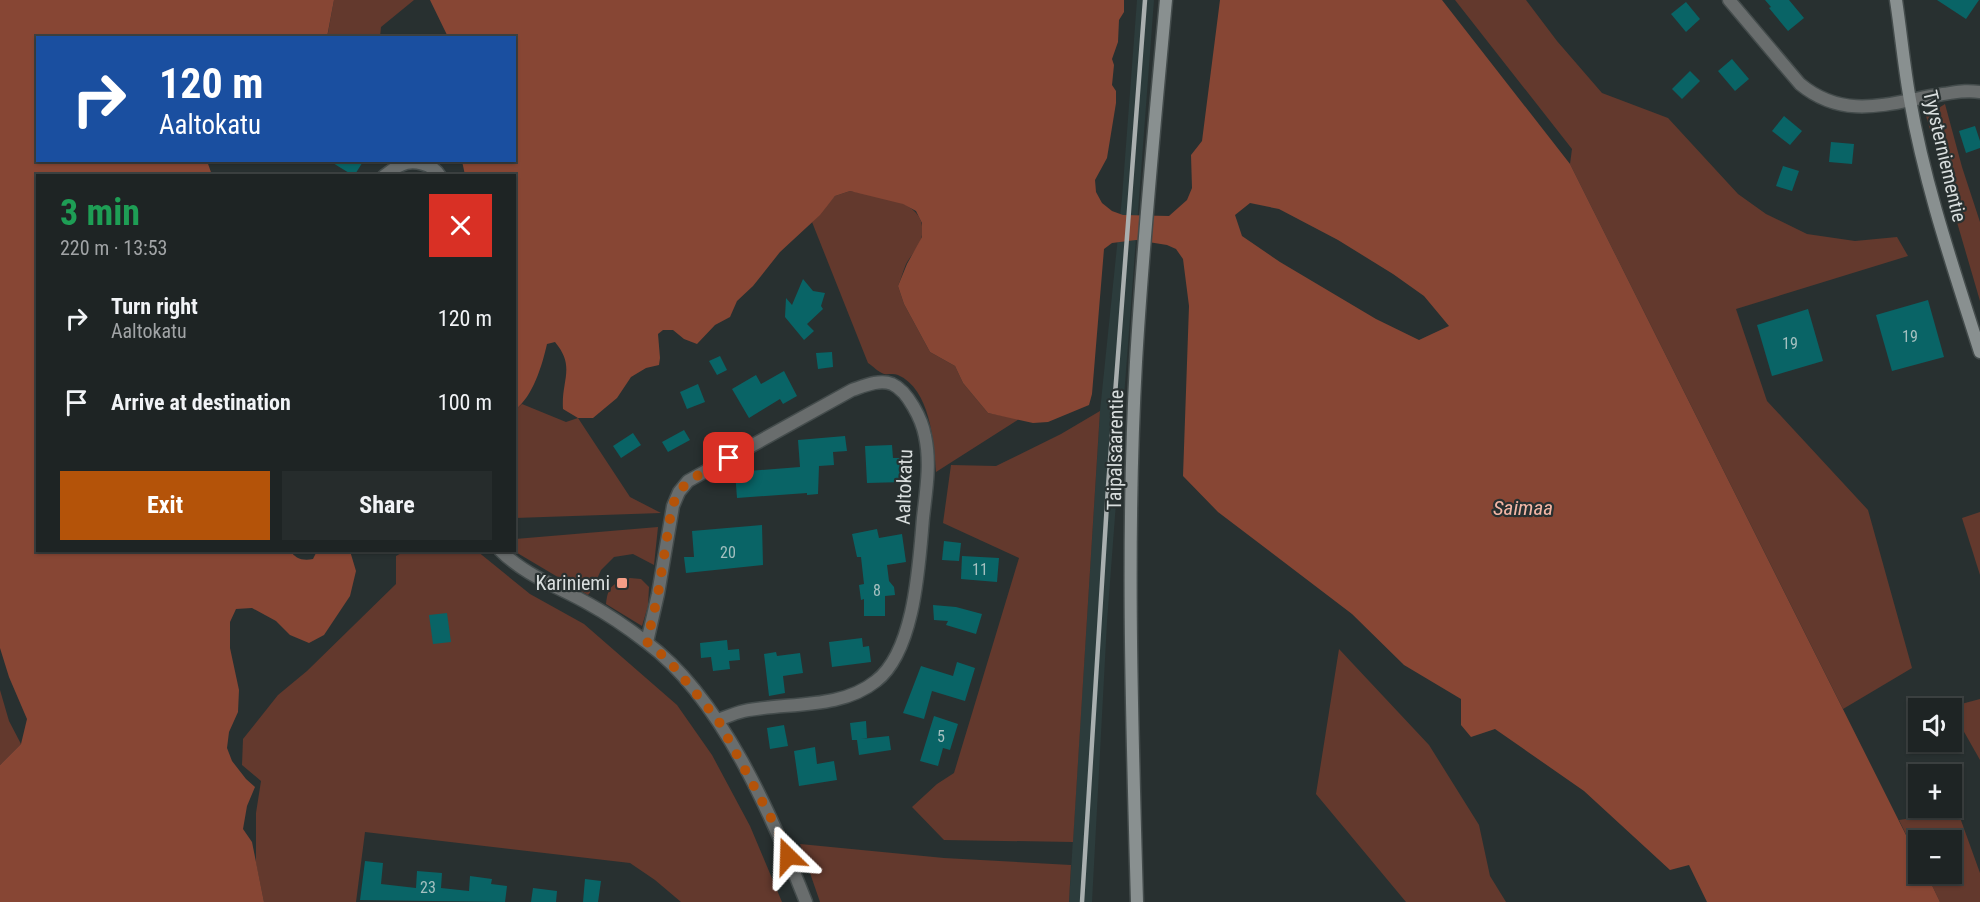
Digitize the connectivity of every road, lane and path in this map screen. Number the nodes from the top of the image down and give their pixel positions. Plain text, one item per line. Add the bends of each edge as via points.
1 (1166, 0) edge
2 (1729, 0) edge
3 (1896, 0) edge
4 (1980, 92) edge
5 (1910, 100) junction
6 (420, 162) edge
7 (420, 162) edge
8 (387, 174) edge
9 (439, 174) edge
10 (1980, 352) edge
11 (503, 552) edge
12 (647, 642) junction
13 (718, 720) junction
14 (806, 902) edge
15 (1137, 902) edge

1 - 15 main road, Taipalsaarentie via 1136,363 1132,593
2 - 5 street via 1800,84 1814,95 1846,107
3 - 5 main road, Tyysterniementie
4 - 5 street via 1963,89
5 - 10 main road, Tyysterniementie via 1932,194
6 - 9 street
7 - 8 street via 402,164
11 - 12 street
12 - 13 street via 669,661
12 - 13 street, Aaltokatu via 672,506 688,481 852,390 873,383 891,384 909,398 925,434 928,463 917,591 892,664 876,681 849,695 744,711
13 - 14 street via 777,829

